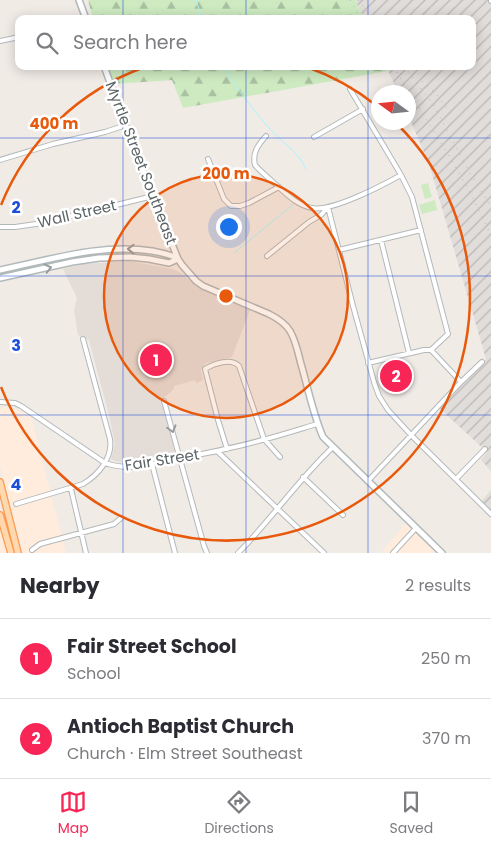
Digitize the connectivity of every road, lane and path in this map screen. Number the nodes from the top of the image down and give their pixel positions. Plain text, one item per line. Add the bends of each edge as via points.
1 (79, 0) edge
2 (85, 15) edge
3 (15, 38) edge
4 (0, 41) edge
5 (105, 70) edge
6 (350, 88) dead end
7 (363, 109) junction
8 (126, 125) junction
9 (266, 136) dead end
10 (314, 137) dead end
11 (208, 159) dead end
12 (0, 160) edge
13 (401, 175) junction
14 (279, 187) junction
15 (153, 196) junction
16 (328, 207) junction
17 (0, 227) edge
18 (422, 230) junction
19 (381, 240) junction
20 (339, 250) junction
21 (267, 256) dead end
22 (178, 259) junction
23 (0, 270) edge
24 (0, 278) edge
25 (83, 339) dead end
26 (431, 350) junction
27 (409, 353) junction
28 (482, 362) dead end
29 (368, 363) junction
30 (461, 382) junction
31 (164, 401) dead end
32 (0, 402) edge
33 (317, 424) junction
34 (411, 436) junction
35 (264, 439) junction
36 (333, 447) junction
37 (227, 449) junction
38 (485, 449) dead end
39 (217, 451) junction
40 (280, 457) dead end
41 (180, 458) junction
42 (105, 463) junction
43 (152, 464) junction
44 (303, 477) junction
45 (456, 479) junction
46 (368, 481) junction
47 (0, 482) edge
48 (71, 488) junction
49 (16, 504) dead end
50 (3, 507) edge
51 (278, 508) junction
52 (491, 514) edge
53 (0, 515) edge
54 (343, 515) dead end
55 (121, 518) dead end
56 (416, 528) junction
57 (82, 534) junction
58 (32, 550) dead end
59 (11, 553) edge
60 (18, 553) edge
61 (86, 553) edge
62 (176, 553) edge
63 (207, 553) edge
64 (238, 553) edge
65 (324, 553) edge
66 (393, 553) edge
67 (442, 553) edge

1 - 2 main road
3 - 4 street
5 - 8 main road, Myrtle Street Southeast
6 - 7 street
7 - 10 street
7 - 13 street
8 - 12 street
8 - 15 main road, Myrtle Street Southeast
9 - 14 street via 257,146 254,162
11 - 14 street via 224,198 232,206 249,203
13 - 16 street via 365,194
13 - 18 street
14 - 16 street via 290,198 310,208
15 - 17 street, Wall Street via 44,223
15 - 22 main road, Myrtle Street Southeast
16 - 20 street
16 - 21 street
18 - 19 street
18 - 26 street via 448,334
19 - 20 street
19 - 27 street
20 - 29 street
22 -> 23 main road via 139,249 113,249
24 -> 22 main road via 100,258 130,257 170,263
22 - 33 main road via 199,283 269,314 286,326 296,345
25 - 42 street via 110,439 111,448
26 - 27 street
26 - 30 street
27 - 29 street
28 - 30 street
29 - 34 street via 388,410
30 - 34 street
31 -> 41 street
32 - 42 street via 21,406
33 - 35 street, Fair Street
33 - 36 main road
34 - 45 street
34 - 46 street
35 - 37 street, Fair Street
35 - 37 street via 239,366 230,361 210,366 206,372
35 - 40 street
36 - 44 street
36 - 46 main road
37 - 39 street, Fair Street
38 - 45 street
39 - 41 street, Fair Street
39 - 51 street
41 - 43 street, Fair Street
41 - 63 street
42 - 43 street, Fair Street via 124,467
42 - 48 street, Fair Street via 92,479
43 - 62 street
44 - 51 street
44 - 54 street
45 - 52 street
46 - 56 main road
47 - 50 main road
48 - 49 street, Fair Street
48 - 57 street
50 - 60 main road
51 - 64 street
51 - 65 street
53 - 59 main road
55 - 57 street via 114,524
56 - 66 street
56 - 67 main road
57 - 58 street via 40,544
57 - 61 street

